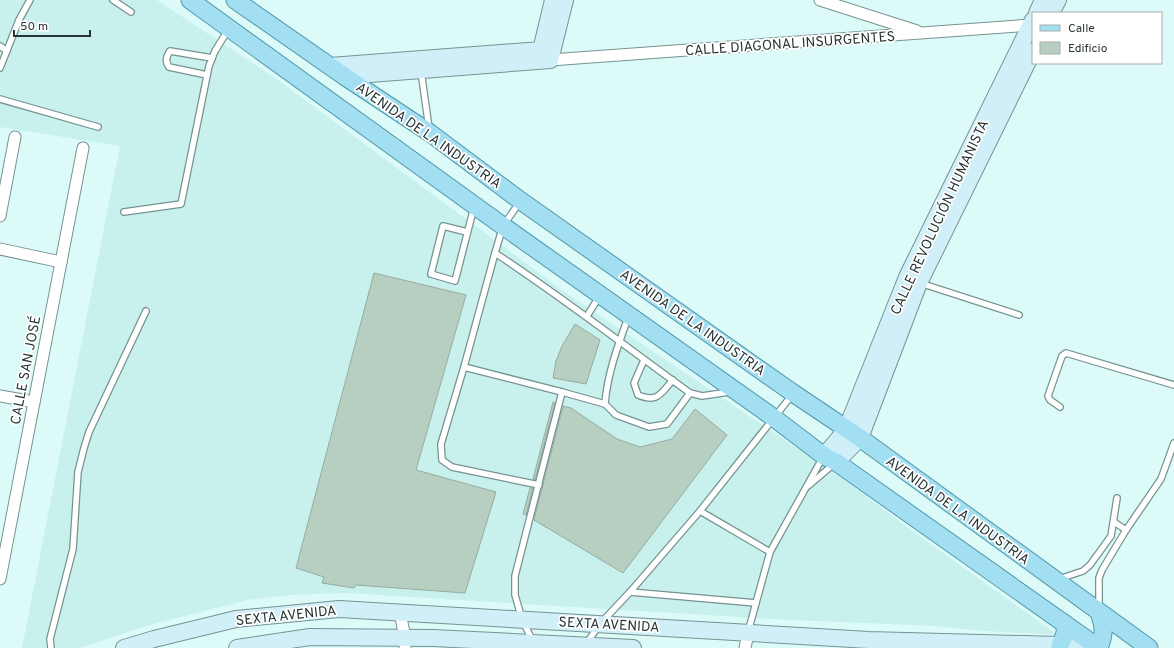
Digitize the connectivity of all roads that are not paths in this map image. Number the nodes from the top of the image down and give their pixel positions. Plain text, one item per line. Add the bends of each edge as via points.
1 (30, 0) edge
2 (113, 0) edge
3 (190, 0) edge
4 (235, 0) edge
5 (553, 0) edge
6 (565, 0) edge
7 (820, 0) edge
8 (1043, 0) edge
9 (1058, 0) edge
10 (132, 12) dead end
11 (1037, 12) edge
12 (1052, 12) edge
13 (1032, 20) edge
14 (1032, 22) edge
15 (229, 28) junction
16 (924, 33) junction
17 (0, 46) edge
18 (7, 51) junction
19 (1032, 53) edge
20 (545, 55) junction
21 (212, 58) junction
22 (330, 66) junction
23 (0, 68) edge
24 (421, 71) junction
25 (207, 75) junction
26 (344, 76) junction
27 (0, 99) edge
28 (98, 127) dead end
29 (430, 133) junction
30 (15, 137) dead end
31 (83, 148) dead end
32 (521, 201) junction
33 (474, 205) junction
34 (124, 212) dead end
35 (0, 216) edge
36 (503, 226) junction
37 (467, 232) junction
38 (0, 249) edge
39 (495, 254) junction
40 (61, 262) junction
41 (913, 280) junction
42 (601, 295) junction
43 (146, 311) dead end
44 (587, 316) junction
45 (628, 316) junction
46 (1019, 316) dead end
47 (619, 342) junction
48 (644, 360) junction
49 (464, 367) junction
50 (673, 380) junction
51 (1174, 385) edge
52 (736, 391) junction
53 (562, 392) junction
54 (690, 393) junction
55 (793, 393) junction
56 (0, 396) edge
57 (34, 402) junction
58 (605, 404) junction
59 (1060, 407) dead end
60 (774, 418) junction
61 (853, 434) junction
62 (1174, 443) edge
63 (830, 459) junction
64 (539, 486) junction
65 (805, 489) junction
66 (1118, 498) dead end
67 (700, 510) junction
68 (1114, 522) junction
69 (1126, 530) junction
70 (770, 552) junction
71 (0, 579) edge
72 (1055, 580) junction
73 (630, 592) junction
74 (756, 603) junction
75 (400, 612) junction
76 (1099, 612) junction
77 (522, 619) junction
78 (1064, 623) junction
79 (600, 624) junction
80 (748, 632) junction
81 (405, 643) edge
82 (534, 643) junction
83 (585, 646) edge
84 (128, 647) edge
85 (1060, 647) edge
86 (51, 648) edge
87 (237, 648) edge
88 (633, 648) edge
89 (745, 648) edge
90 (1098, 648) edge
91 (1149, 648) edge

1 - 18 lane
2 - 10 lane
3 - 15 main road, AVENIDA DE LA INDUSTRIA
4 - 22 main road, AVENIDA DE LA INDUSTRIA
5 - 20 main road
6 - 20 main road
7 - 16 street
8 - 11 main road, CALLE REVOLUCIÓN HUMANISTA
9 - 12 main road
13 - 16 street, CALLE DIAGONAL INSURGENTES
14 - 41 main road, CALLE REVOLUCIÓN HUMANISTA
15 - 21 lane
15 - 33 main road, AVENIDA DE LA INDUSTRIA
16 - 20 street, CALLE DIAGONAL INSURGENTES
17 - 18 lane
18 - 23 lane
19 - 41 main road, CALLE REVOLUCIÓN HUMANISTA
20 - 22 main road, CALLE DIAGONAL INSURGENTES
20 - 24 main road, CALLE DIAGONAL INSURGENTES
21 - 25 lane
21 - 25 lane via 170,51 166,56 169,67
22 - 26 main road, AVENIDA DE LA INDUSTRIA
24 - 26 main road, CALLE DIAGONAL INSURGENTES
24 - 29 lane
25 - 34 lane via 181,204
26 - 29 main road, AVENIDA DE LA INDUSTRIA
27 - 28 lane
29 - 32 main road, AVENIDA DE LA INDUSTRIA
30 - 35 street
31 - 40 street, CALLE SAN JOSÉ
32 - 36 lane
32 - 55 main road, AVENIDA DE LA INDUSTRIA
33 - 36 main road, AVENIDA DE LA INDUSTRIA
33 - 37 lane
36 - 39 lane
36 - 42 main road, AVENIDA DE LA INDUSTRIA
37 - 37 lane via 443,226 430,274 455,281
38 - 40 street
39 - 44 lane
39 - 49 lane
40 - 57 street, CALLE SAN JOSÉ
41 - 46 lane
41 - 61 main road, CALLE REVOLUCIÓN HUMANISTA
42 - 44 lane
42 - 45 main road, AVENIDA DE LA INDUSTRIA
43 - 86 lane via 89,432 84,448 78,472 73,549 50,639
44 - 47 lane
45 - 47 lane
45 - 52 main road, AVENIDA DE LA INDUSTRIA
47 - 48 lane
47 - 58 lane
48 - 50 lane
48 - 50 lane via 634,383 638,395 648,399 658,397
49 - 53 lane
49 - 64 lane via 441,444 442,460 452,467
50 - 54 lane
51 - 59 lane via 1066,353 1062,356 1048,396
52 - 54 lane via 702,396
52 - 60 main road, AVENIDA DE LA INDUSTRIA
53 - 58 lane
53 - 64 lane
54 - 58 lane via 667,424 649,427 616,414
55 - 60 lane
55 - 61 main road, AVENIDA DE LA INDUSTRIA
56 - 57 street
57 - 71 street, CALLE SAN JOSÉ
60 - 63 main road, AVENIDA DE LA INDUSTRIA
60 - 67 lane
61 - 63 main road, CALLE REVOLUCIÓN HUMANISTA
61 - 72 main road, AVENIDA DE LA INDUSTRIA
62 - 69 lane via 1161,480
63 - 65 lane
63 - 65 lane
63 - 78 main road, AVENIDA DE LA INDUSTRIA
64 - 77 lane via 515,576 515,595
65 - 70 lane
66 - 68 lane
67 - 70 lane
67 - 73 lane
68 - 69 lane
68 - 72 lane via 1111,536 1090,565 1083,571
69 - 76 lane via 1099,578
70 - 74 lane
72 - 76 main road, AVENIDA DE LA INDUSTRIA
73 - 74 lane
73 - 79 lane
74 - 80 lane
75 - 77 main road, SEXTA AVENIDA
75 - 81 street
75 - 84 main road, SEXTA AVENIDA via 339,609 236,619
76 - 90 main road via 1104,626 1103,638
76 - 91 main road, AVENIDA DE LA INDUSTRIA
77 - 79 main road, SEXTA AVENIDA
77 - 82 lane
78 - 85 main road via 1066,634
78 - 90 main road, AVENIDA DE LA INDUSTRIA
79 - 80 main road, SEXTA AVENIDA
79 - 83 lane
80 - 85 main road, SEXTA AVENIDA via 868,640
80 - 89 street
81 - 82 main road, SEXTA AVENIDA via 433,638
81 - 87 main road, SEXTA AVENIDA via 310,640
82 - 83 main road, SEXTA AVENIDA
83 - 88 main road, SEXTA AVENIDA
85 - 90 main road, SEXTA AVENIDA

